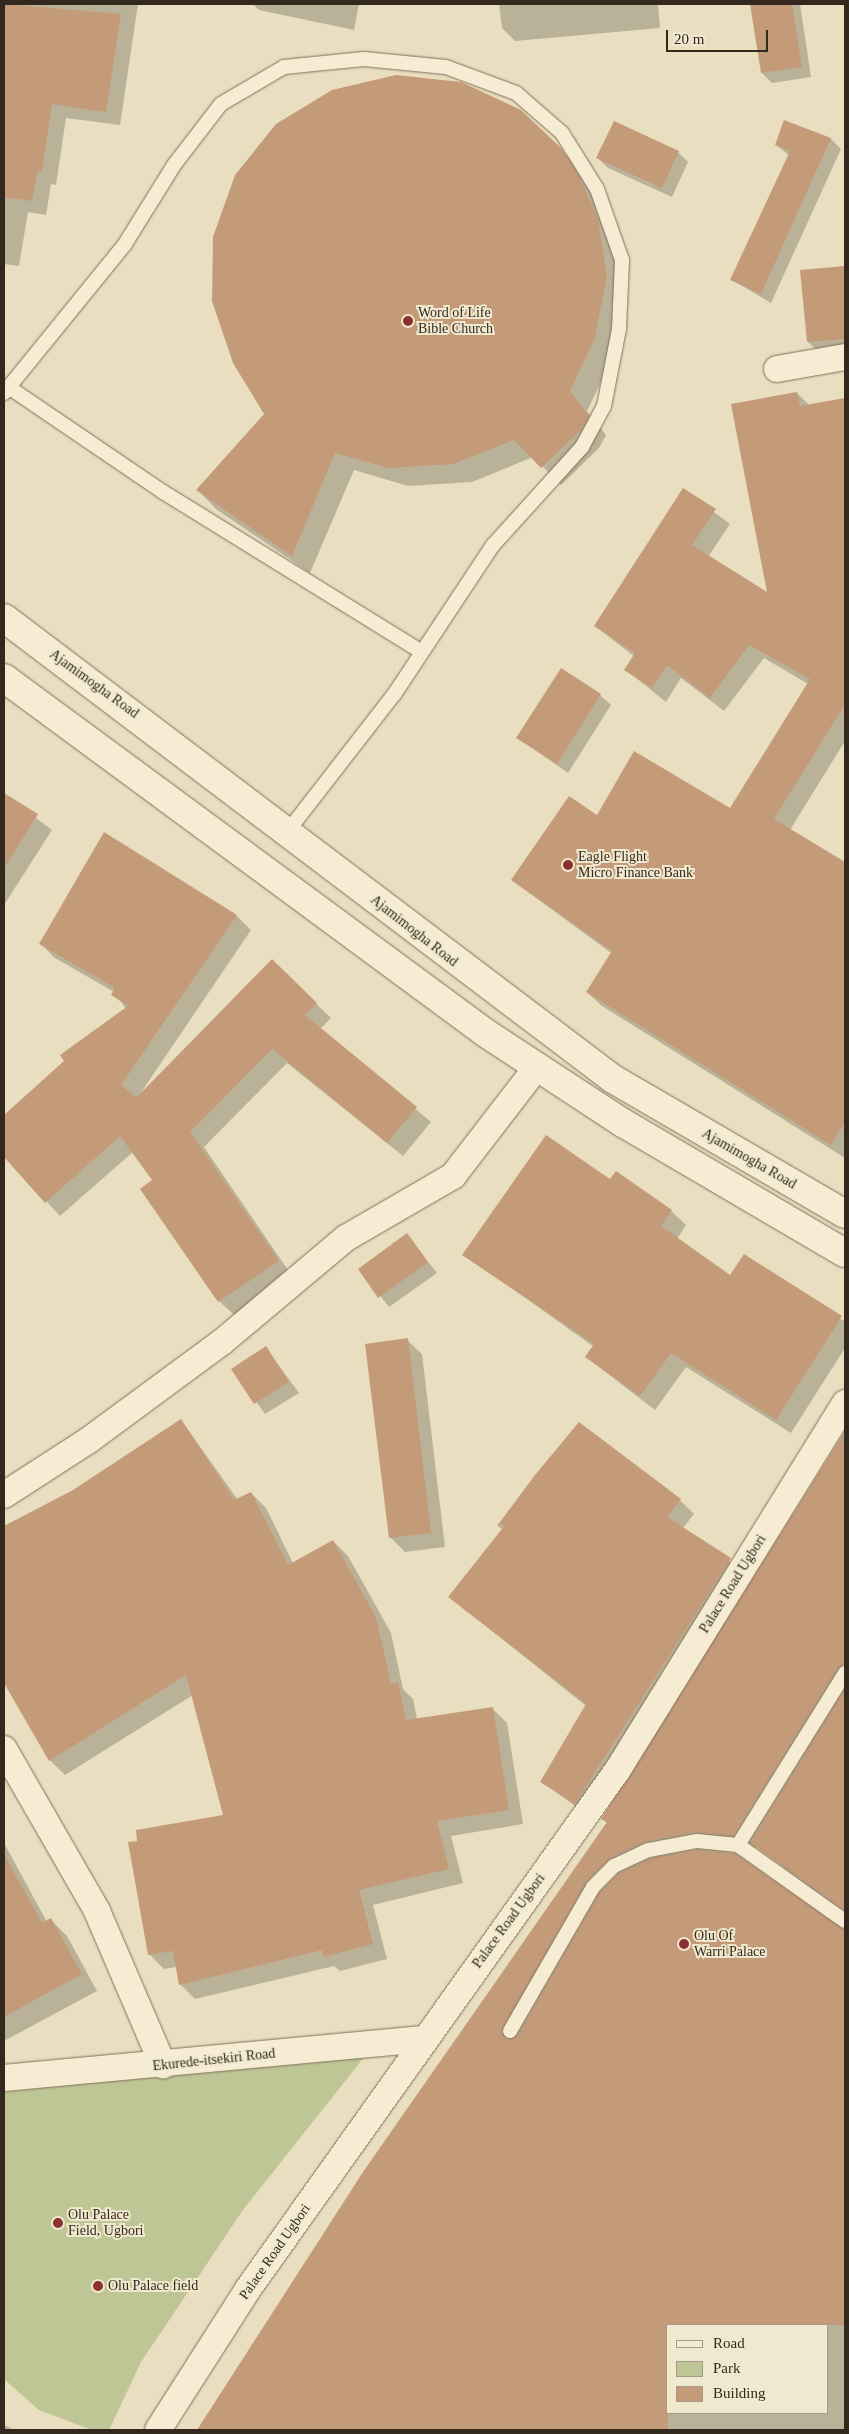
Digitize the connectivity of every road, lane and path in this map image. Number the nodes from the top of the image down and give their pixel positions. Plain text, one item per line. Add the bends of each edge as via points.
1 (845, 357) edge
2 (777, 368) dead end
3 (7, 390) edge
4 (4, 618) edge
5 (422, 652) junction
6 (4, 678) edge
7 (288, 832) junction
8 (537, 1067) junction
9 (845, 1214) edge
10 (845, 1253) edge
11 (845, 1403) edge
12 (4, 1495) edge
13 (845, 1673) edge
14 (4, 1749) edge
15 (738, 1845) junction
16 (845, 1921) edge
17 (510, 2031) dead end
18 (424, 2039) junction
19 (163, 2065) junction
20 (4, 2078) edge
21 (158, 2430) edge

1 - 2 street
3 - 5 lane via 163,492
3 - 5 lane via 125,244 174,165 221,104 284,67 364,59 446,67 516,93 562,133 597,189 622,260 619,329 604,406 582,447 493,545
4 - 7 main road, Ajamimogha Road
5 - 7 lane
6 - 8 main road via 308,906
7 - 9 main road, Ajamimogha Road via 453,962 613,1079
8 - 10 main road via 622,1123
8 - 12 street via 454,1176 346,1238 222,1342 89,1440
11 - 18 street, Palace Road Ugbori via 617,1770
13 - 15 lane
14 - 19 street via 97,1911
15 - 16 lane
15 - 17 lane via 697,1841 649,1850 614,1866 593,1887
18 - 19 street, Ekurede-itsekiri Road
18 - 21 street, Palace Road Ugbori via 248,2289
19 - 20 street, Ekurede-itsekiri Road

